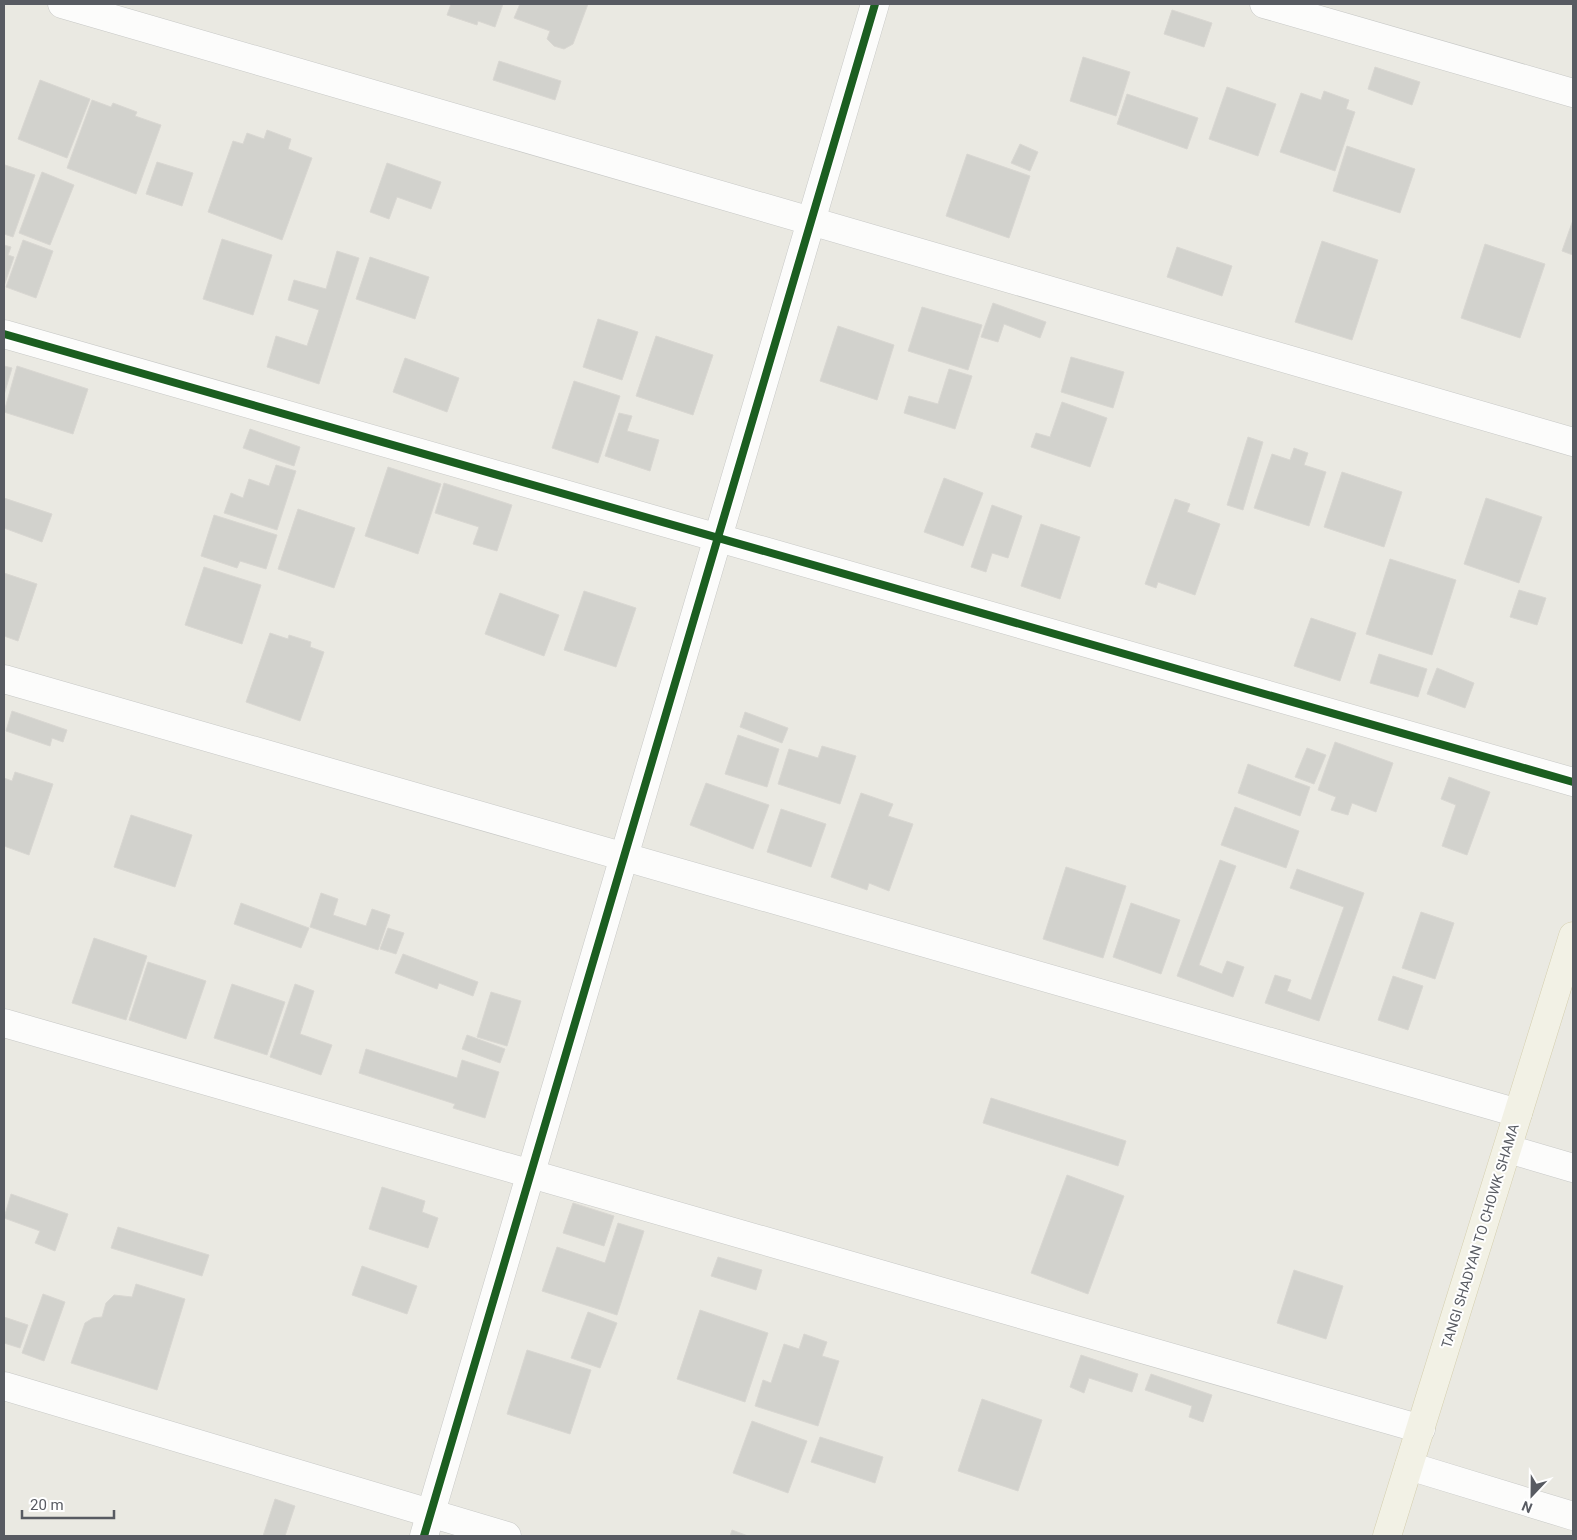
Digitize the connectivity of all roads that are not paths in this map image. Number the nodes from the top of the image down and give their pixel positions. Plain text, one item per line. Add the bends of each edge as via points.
1 (62, 4) edge
2 (875, 4) edge
3 (1264, 4) edge
4 (1573, 93) edge
5 (811, 221) junction
6 (4, 334) edge
7 (1573, 442) edge
8 (718, 538) junction
9 (4, 679) edge
10 (1573, 782) edge
11 (624, 857) junction
12 (1573, 936) edge
13 (4, 1023) edge
14 (1518, 1113) junction
15 (1508, 1148) junction
16 (1573, 1168) edge
17 (531, 1175) junction
18 (4, 1386) edge
19 (1421, 1429) junction
20 (1409, 1466) junction
21 (1573, 1516) edge
22 (428, 1525) edge
23 (507, 1536) edge
24 (1387, 1536) edge

1 - 5 street
2 - 5 street
3 - 4 street
5 - 7 street
5 - 8 street
6 - 8 street
8 - 10 street
8 - 11 street
9 - 11 street
11 - 14 street
11 - 17 street
12 - 14 main road, TANGI SHADYAN TO CHOWK SHAMA
13 - 17 street
14 - 15 main road, TANGI SHADYAN TO CHOWK SHAMA
15 - 16 street
15 - 19 main road, TANGI SHADYAN TO CHOWK SHAMA
17 - 19 street
17 - 22 street
18 - 22 street
19 - 20 main road, TANGI SHADYAN TO CHOWK SHAMA
20 - 21 street
20 - 24 main road, TANGI SHADYAN TO CHOWK SHAMA
22 - 23 street

